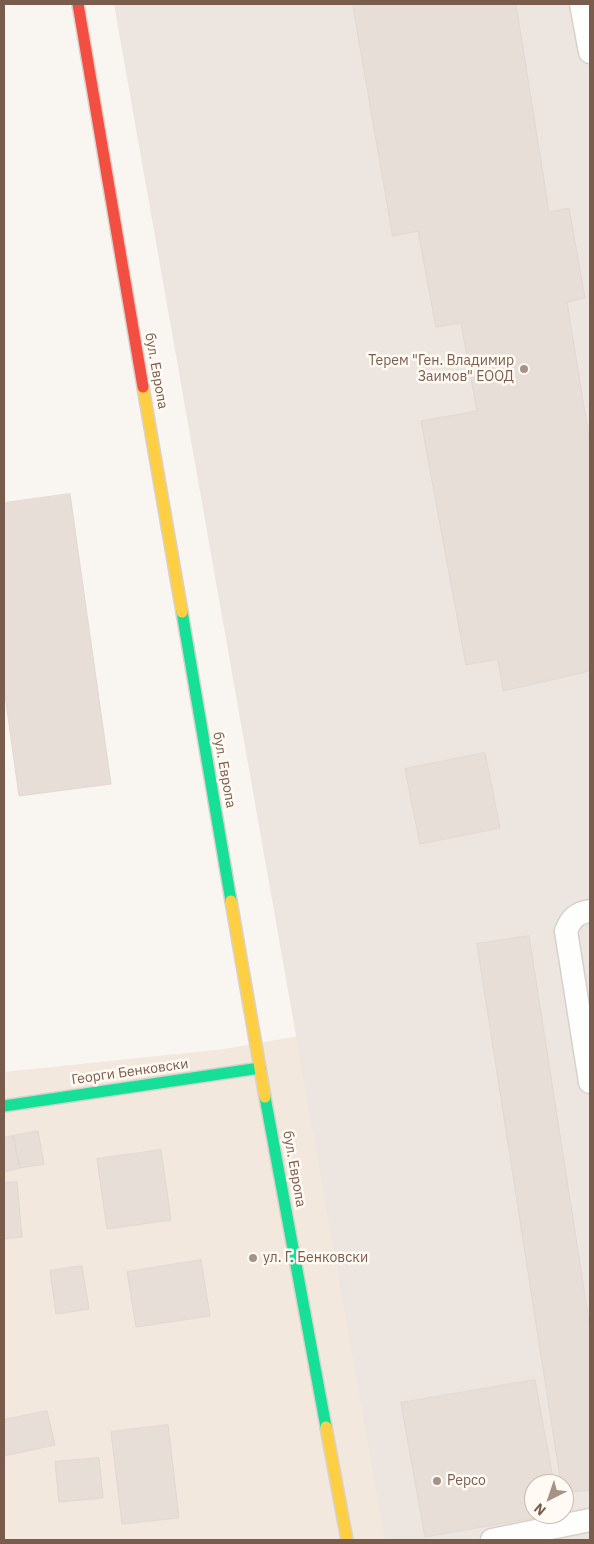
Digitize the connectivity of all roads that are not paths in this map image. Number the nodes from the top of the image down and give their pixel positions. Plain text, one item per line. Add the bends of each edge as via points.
1 (78, 4) edge
2 (582, 4) edge
3 (590, 52) edge
4 (590, 910) edge
5 (260, 1068) junction
6 (590, 1082) edge
7 (4, 1106) edge
8 (590, 1520) edge
9 (347, 1540) edge
10 (492, 1540) edge

1 - 5 street, бул. Европа
2 - 3 lane
4 - 6 lane via 579,912 566,931
5 - 7 street, Георги Бенковски
5 - 9 street, бул. Европа
8 - 10 lane

